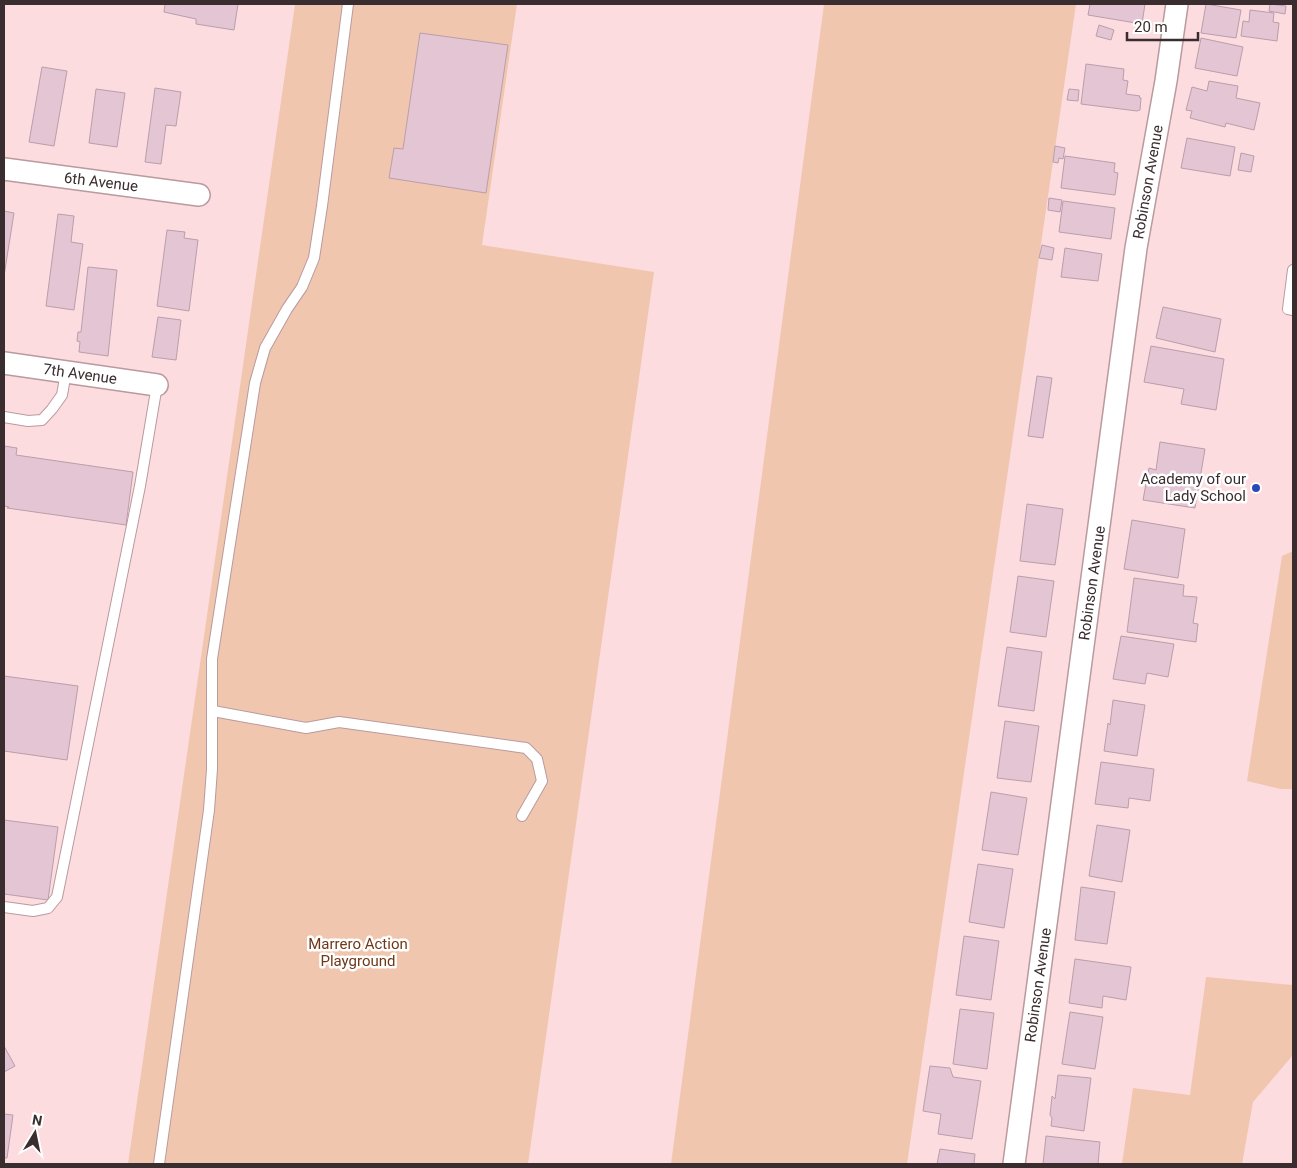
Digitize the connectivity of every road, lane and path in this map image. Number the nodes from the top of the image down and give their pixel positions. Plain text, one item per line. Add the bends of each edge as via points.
1 (348, 4) edge
2 (1177, 4) edge
3 (4, 169) edge
4 (199, 195) dead end
5 (1293, 270) edge
6 (1293, 310) edge
7 (4, 363) edge
8 (66, 372) junction
9 (157, 385) joint
10 (4, 418) edge
11 (213, 711) junction
12 (522, 816) dead end
13 (4, 907) edge
14 (159, 1164) edge
15 (1014, 1164) edge

1 - 11 lane via 314,258 302,287 265,348 256,383 212,659
2 - 15 street, Robinson Avenue via 1136,248
3 - 4 street, 6th Avenue
5 - 6 lane via 1288,309
7 - 8 street, 7th Avenue
8 - 9 street, 7th Avenue
8 - 10 lane via 62,395 42,420
9 - 13 lane via 140,486 57,897 48,908 33,911
11 - 12 lane via 306,728 339,722 526,748 537,760 542,781
11 - 14 lane via 209,810

